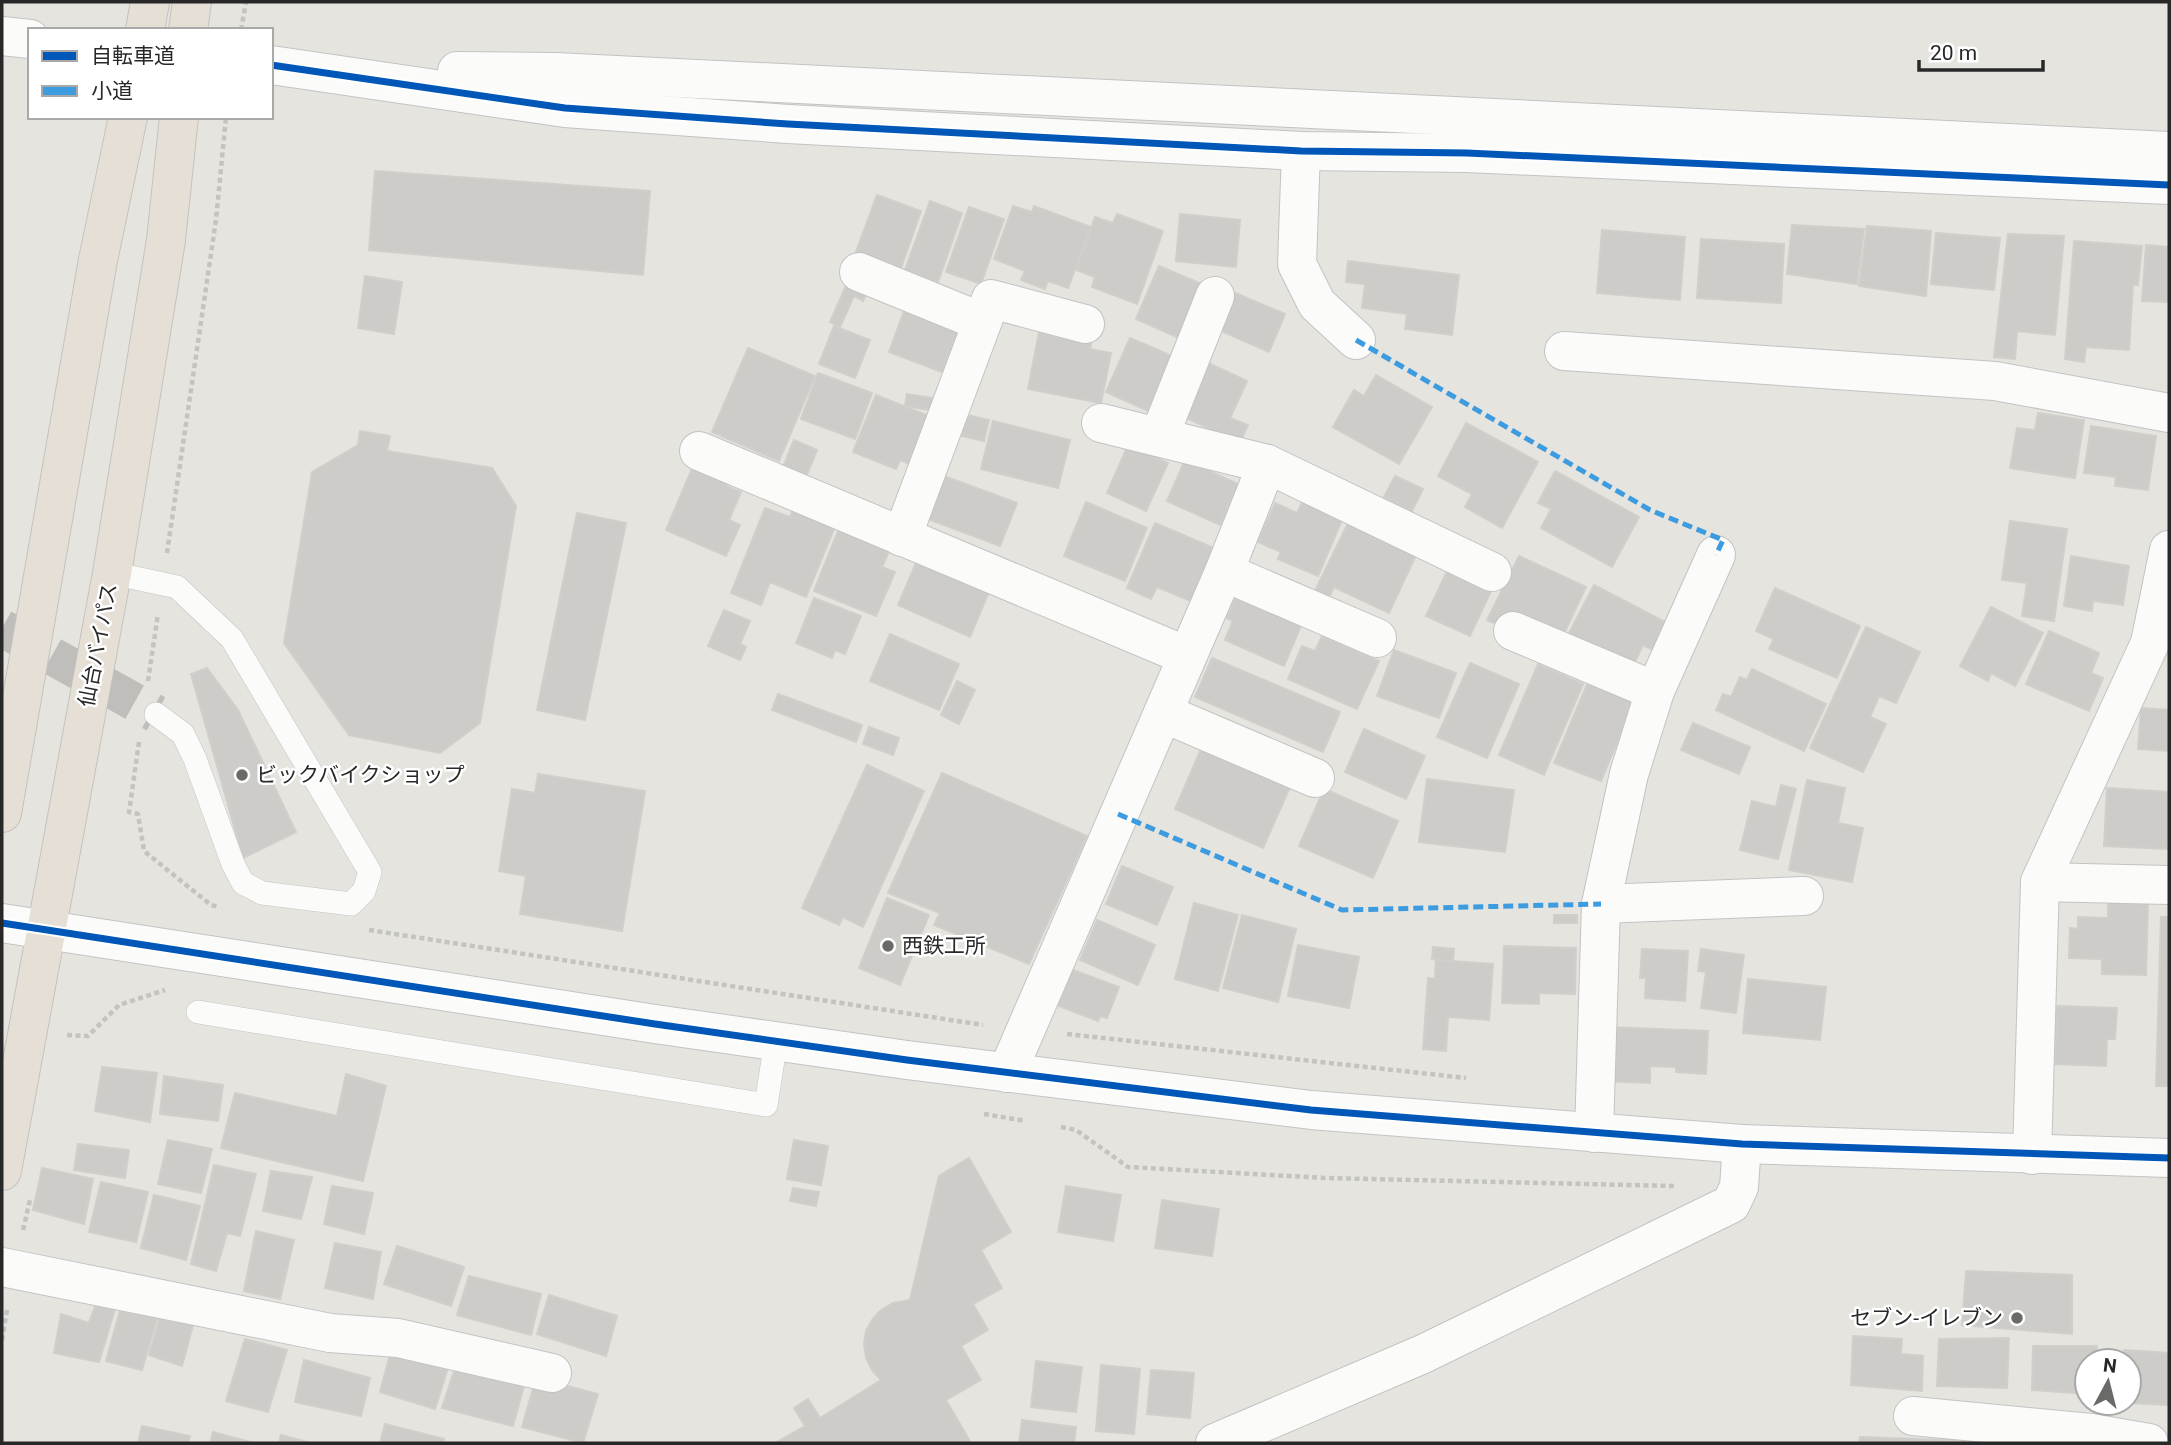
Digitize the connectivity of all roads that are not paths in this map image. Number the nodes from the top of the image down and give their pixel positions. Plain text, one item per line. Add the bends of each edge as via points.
1 (2, 36) edge
2 (28, 39) edge
3 (288, 66) edge
4 (128, 119) edge
5 (179, 119) edge
6 (1301, 151) junction
7 (2169, 151) edge
8 (2169, 185) edge
9 (859, 272) dead end
10 (1214, 296) dead end
11 (982, 322) junction
12 (1086, 324) dead end
13 (1356, 340) dead end
14 (1564, 351) dead end
15 (2169, 413) edge
16 (1101, 423) dead end
17 (1158, 437) junction
18 (699, 452) dead end
19 (1267, 464) junction
20 (902, 537) junction
21 (2169, 550) edge
22 (1716, 555) dead end
23 (1224, 572) junction
24 (1492, 572) dead end
25 (111, 573) junction
26 (1513, 631) dead end
27 (1377, 638) dead end
28 (2160, 643) edge
29 (1187, 656) junction
30 (1655, 691) junction
31 (1163, 713) junction
32 (148, 723) tunnel mouth
33 (1315, 778) dead end
34 (2, 813) edge
35 (2040, 882) junction
36 (2169, 885) edge
37 (1804, 896) dead end
38 (1601, 904) junction
39 (2, 923) edge
40 (47, 931) junction
41 (198, 1012) dead end
42 (776, 1041) junction
43 (1007, 1073) junction
44 (1594, 1133) junction
45 (1742, 1144) junction
46 (2032, 1155) junction
47 (2169, 1158) edge
48 (17, 1181) edge
49 (8, 1268) edge
50 (552, 1373) dead end
51 (1913, 1416) dead end
52 (1215, 1443) edge
53 (2149, 1443) edge

1 - 2 street
3 - 6 street via 565,108
3 - 7 street via 555,72
4 - 34 highway via 98,260
5 - 25 highway, 仙台バイパス via 166,240
6 - 8 street via 1467,153
6 - 13 street via 1297,264 1317,304
9 - 11 street
10 - 17 street
11 - 12 street via 991,299
11 - 20 street
14 - 15 street via 1995,381
16 - 17 street
17 - 19 street
18 - 20 street
19 - 23 street
19 - 24 street
20 - 29 street
21 - 28 street
22 - 30 street
23 - 27 street
23 - 29 street
25 - 32 lane via 177,587 232,639 370,872 365,891 351,904 262,893 243,883 183,734
25 - 40 highway, 仙台バイパス
26 - 30 street
28 - 35 street
29 - 31 street
30 - 38 street via 1629,774
31 - 33 street
31 - 43 street
35 - 36 street
35 - 46 street
37 - 38 street
38 - 44 street
39 - 40 street
40 - 42 street
40 - 48 highway, 仙台バイパス
41 - 42 lane via 766,1105
42 - 43 street
43 - 44 street via 1311,1110
44 - 45 street
45 - 46 street
45 - 52 street via 1739,1187 1731,1204 1423,1354
46 - 47 street
49 - 50 street via 330,1333 398,1338
51 - 53 street

